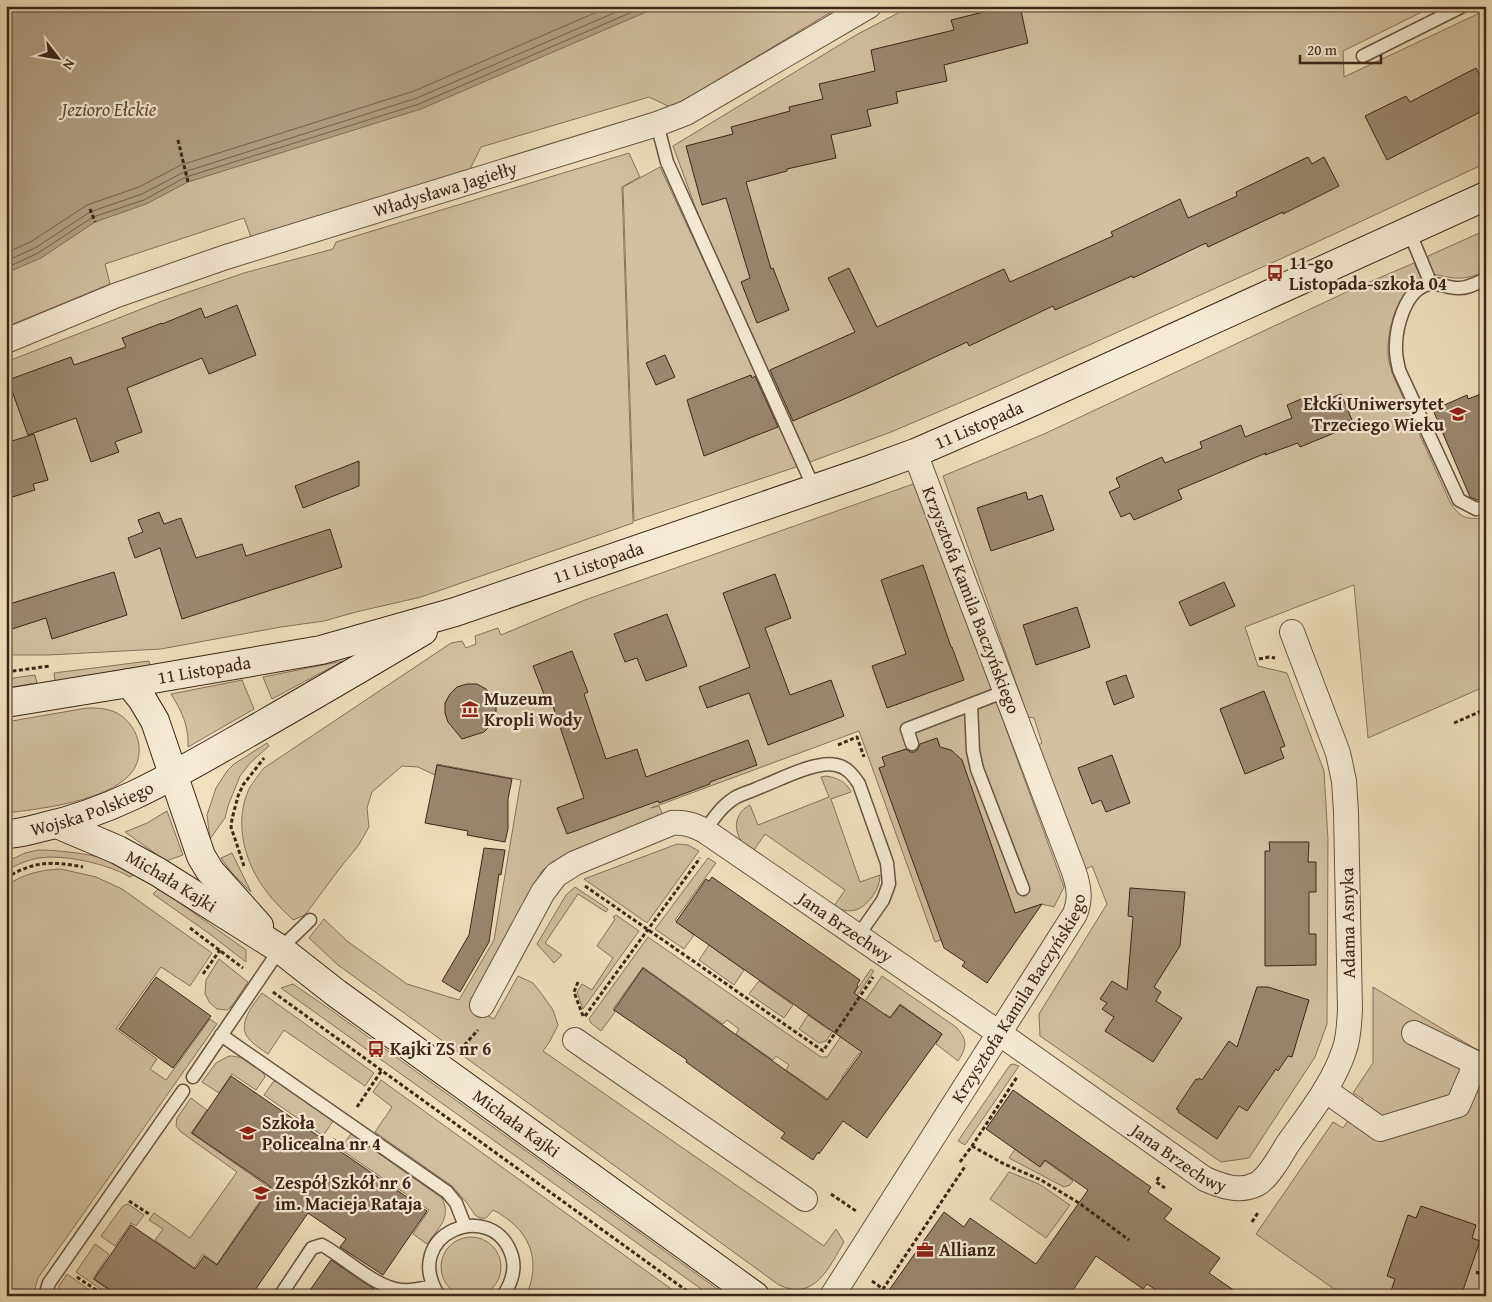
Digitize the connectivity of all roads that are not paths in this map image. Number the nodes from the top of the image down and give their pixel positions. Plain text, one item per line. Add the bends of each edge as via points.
1 (869, 6) edge
2 (1463, 6) edge
3 (1363, 56) dead end
4 (657, 124) junction
5 (1486, 196) edge
6 (1409, 231) junction
7 (1486, 279) edge
8 (1431, 284) junction
9 (6, 341) edge
10 (915, 453) junction
11 (814, 488) junction
12 (1486, 506) edge
13 (454, 612) junction
14 (1292, 632) dead end
15 (129, 683) junction
16 (1006, 691) junction
17 (6, 703) edge
18 (971, 704) junction
19 (912, 744) dead end
20 (174, 775) junction
21 (57, 824) junction
22 (705, 831) junction
23 (8, 836) edge
24 (1023, 889) dead end
25 (310, 920) dead end
26 (858, 936) junction
27 (280, 949) junction
28 (482, 1005) dead end
29 (999, 1033) junction
30 (1414, 1033) dead end
31 (222, 1035) junction
32 (575, 1040) dead end
33 (1481, 1066) edge
34 (193, 1077) dead end
35 (1325, 1090) junction
36 (183, 1092) dead end
37 (1246, 1187) joint
38 (805, 1199) dead end
39 (465, 1226) junction
40 (436, 1291) edge
41 (45, 1296) edge
42 (280, 1296) edge
43 (503, 1296) edge
44 (755, 1296) edge
45 (832, 1296) edge

1 - 4 street, Władysława Jagiełły via 686,113
2 - 3 lane
4 - 9 street, Władysława Jagiełły via 226,257 117,295
4 - 11 lane via 667,162
5 - 6 street, 11 Listopada
6 - 8 lane
6 - 10 street, 11 Listopada
7 - 8 lane via 1457,288
8 - 12 lane via 1421,287 1412,296 1399,321 1396,351 1399,370 1459,500 1476,510
10 - 11 street, 11 Listopada
10 - 16 street, Krzysztofa Kamila Baczyńskiego
11 - 13 street, 11 Listopada
13 - 15 street, 11 Listopada via 321,650
13 - 20 street, 11 Listopada
14 - 35 street, Adama Asnyka via 1340,760 1344,781 1350,1010 1348,1038
15 - 17 street
15 - 20 street, Michała Kajki via 155,721
16 - 18 lane
16 - 29 street, Krzysztofa Kamila Baczyńskiego via 1074,872 1080,896 1075,914
18 - 19 lane via 907,729
18 - 24 lane via 977,769
20 - 21 street, Wojska Polskiego via 110,807
20 - 27 street, Michała Kajki via 201,856 210,871
21 - 23 street, Wojska Polskiego
21 - 27 street, Michała Kajki via 118,850 158,872
22 - 26 street, Jana Brzechwy
22 - 26 lane via 717,813 734,798 824,764 844,767 859,784 887,863 888,884 883,900
22 - 28 street, Jana Brzechwy via 684,822 672,823 574,863 556,875
25 - 27 lane
26 - 29 street, Jana Brzechwy
27 - 31 lane
27 - 44 street, Michała Kajki
29 - 37 street, Jana Brzechwy via 1206,1179 1219,1186
29 - 45 street, Krzysztofa Kamila Baczyńskiego
30 - 33 street
31 - 34 lane
31 - 39 lane via 447,1192 456,1203
32 - 38 street
33 - 35 street via 1458,1105 1380,1130
35 - 37 street, Adama Asnyka via 1269,1172 1257,1184
36 - 41 lane via 49,1283
39 - 40 lane via 448,1232 432,1251 429,1274
39 - 43 lane via 494,1232 510,1250 513,1273
40 - 42 lane via 392,1289 322,1245 312,1248

